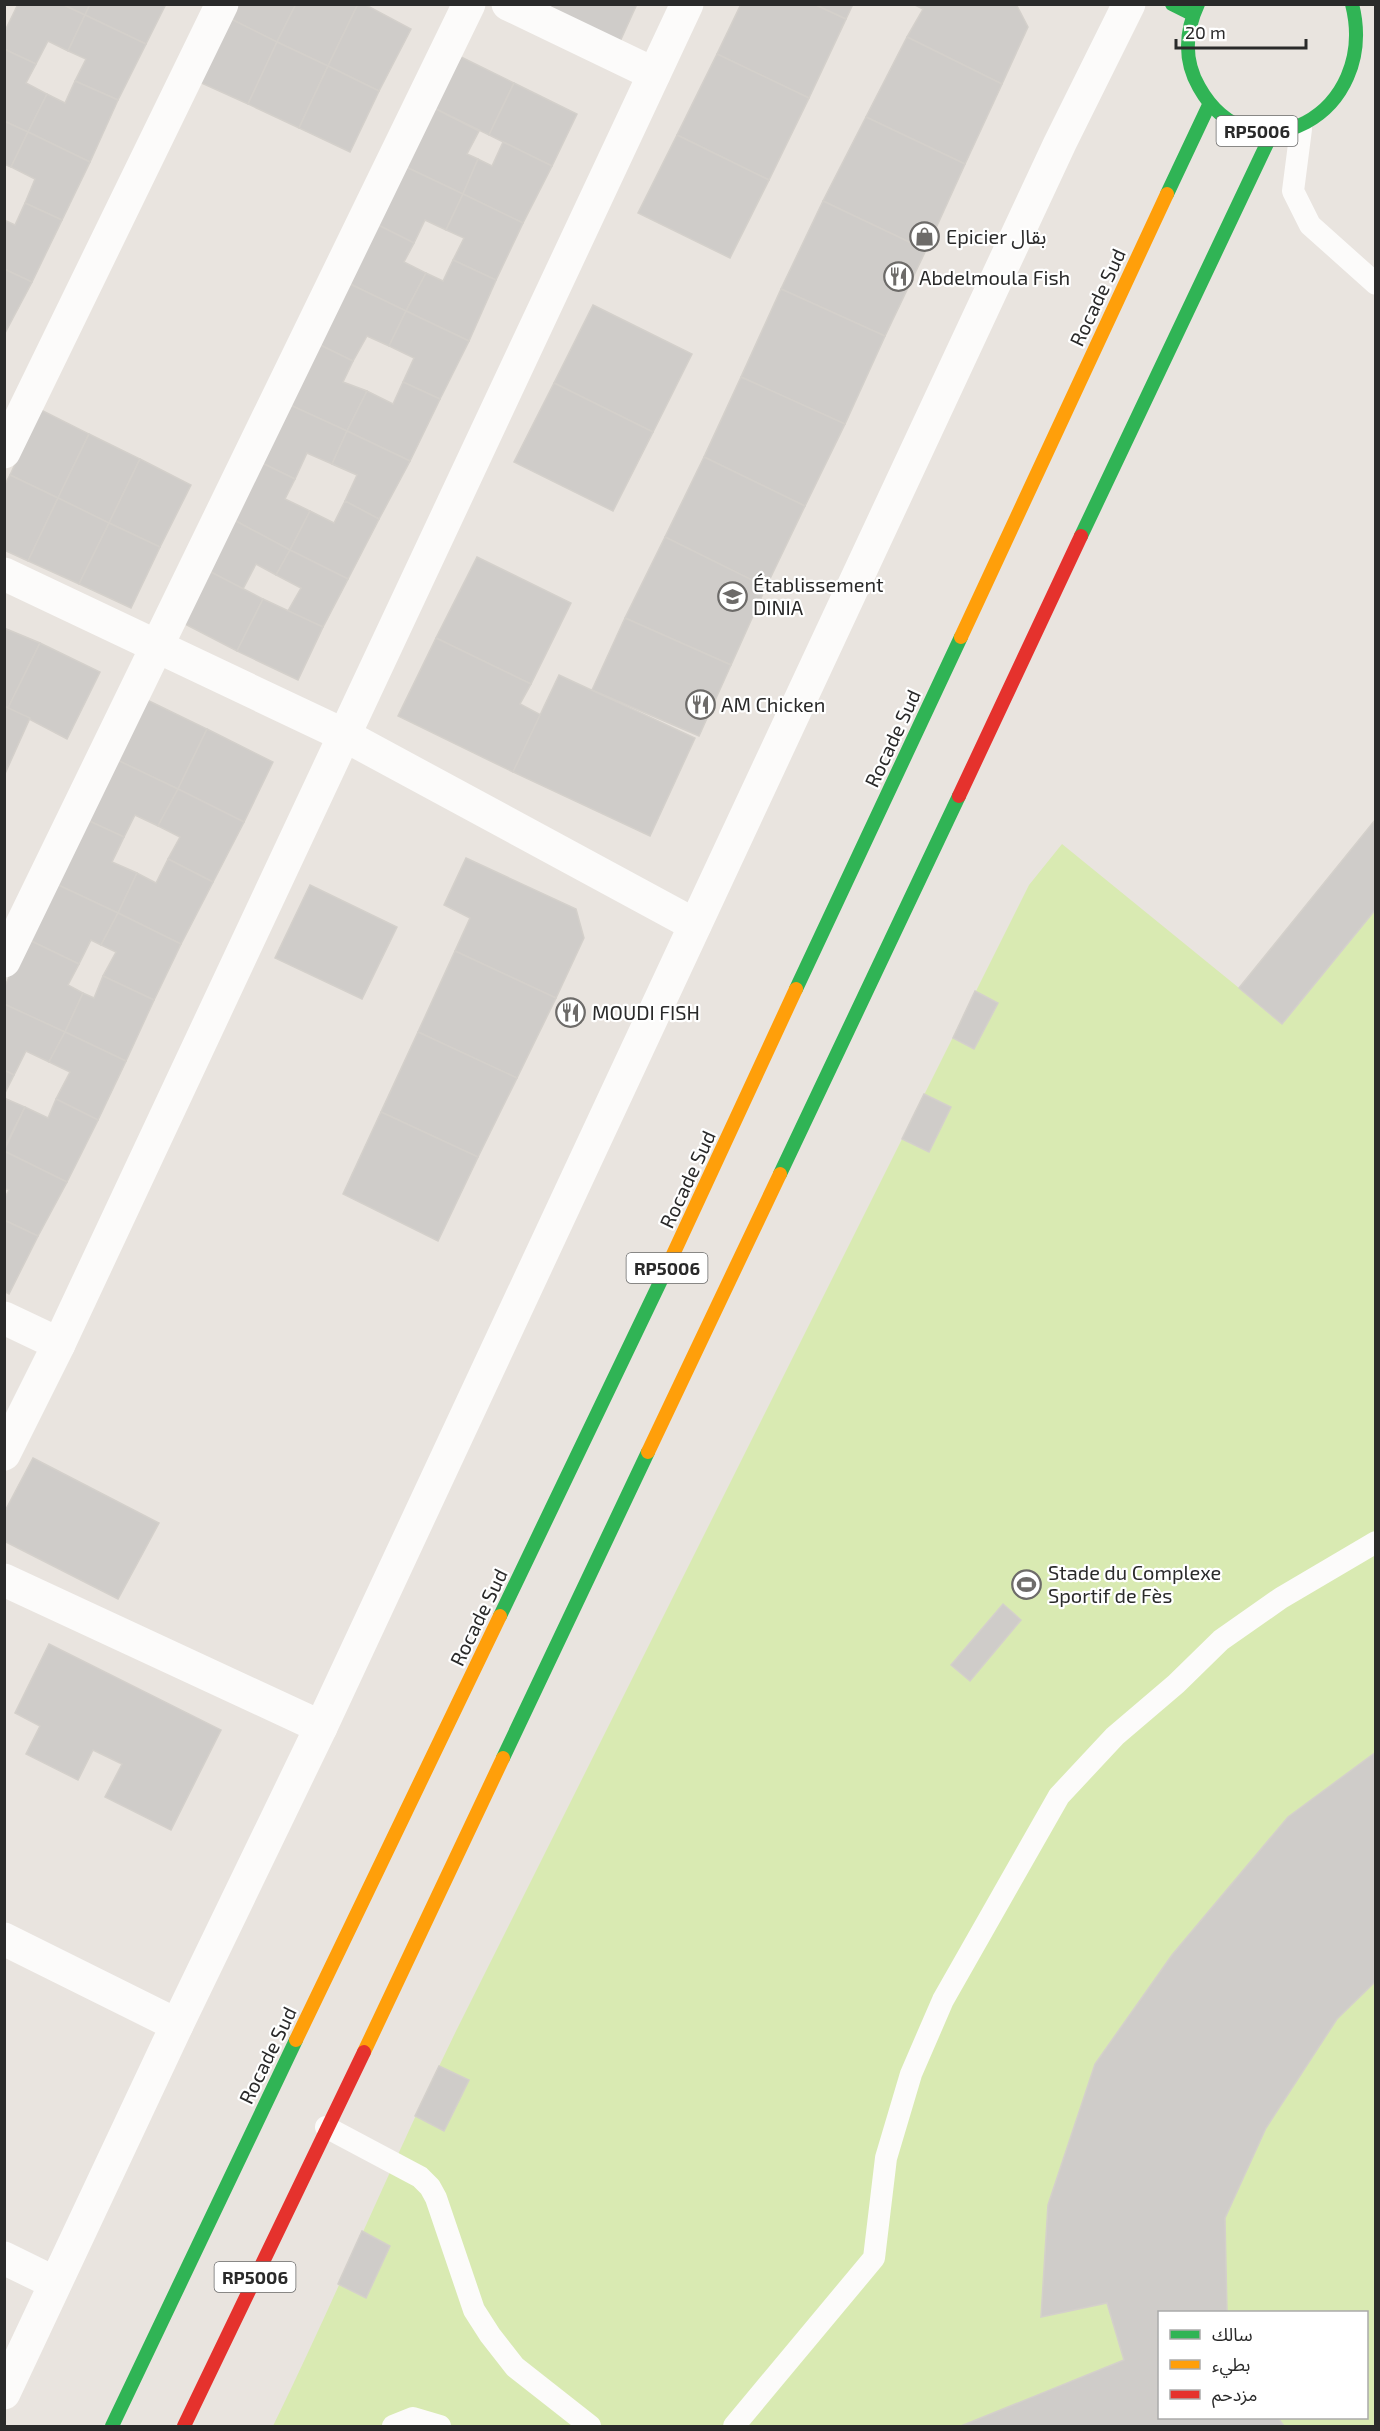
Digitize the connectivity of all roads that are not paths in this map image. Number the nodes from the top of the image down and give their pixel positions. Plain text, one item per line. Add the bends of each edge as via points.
1 (222, 4) edge
2 (470, 4) edge
3 (508, 4) edge
4 (687, 4) edge
5 (1129, 4) edge
6 (1172, 4) edge
7 (1353, 5) edge
8 (1195, 9) edge
9 (654, 75) junction
10 (1209, 105) junction
11 (1301, 129) junction
12 (1272, 133) junction
13 (1376, 284) edge
14 (4, 452) edge
15 (4, 574) edge
16 (158, 645) junction
17 (344, 735) junction
18 (695, 924) junction
19 (4, 961) edge
20 (4, 1318) edge
21 (59, 1344) junction
22 (4, 1454) edge
23 (1376, 1542) edge
24 (4, 1580) edge
25 (321, 1727) junction
26 (4, 1939) edge
27 (177, 2025) junction
28 (326, 2127) junction
29 (4, 2258) edge
30 (55, 2283) junction
31 (4, 2393) edge
32 (112, 2427) edge
33 (184, 2427) edge
34 (393, 2427) edge
35 (440, 2427) edge
36 (590, 2427) edge
37 (734, 2427) edge

1 - 14 street
2 - 16 street
3 - 9 street
4 - 9 street
5 - 18 street via 1060,143
6 - 8 main road
7 - 11 main road, RP5006 via 1362,36 1359,68 1347,94 1328,116
8 - 10 main road, RP5006 via 1187,38 1188,62
9 - 17 street
10 - 12 main road, RP5006 via 1238,125
10 - 32 main road, Rocade Sud / RP5006 via 618,1372
11 - 12 main road, RP5006
11 - 13 lane via 1293,191 1310,225
12 - 28 main road, RP5006
15 - 16 street
16 - 17 street
16 - 19 street
17 - 18 street
17 - 21 street
18 - 25 street
20 - 21 street
21 - 22 street
23 - 37 lane via 1281,1598 1221,1640 1115,1736 1059,1796 943,2000 911,2074 886,2158 874,2258
24 - 25 street
25 - 27 street
26 - 27 street
27 - 30 street
28 - 33 main road, RP5006
28 - 36 lane via 430,2187 474,2310 490,2335 515,2367
29 - 30 street
30 - 31 street
34 - 35 lane via 413,2418

